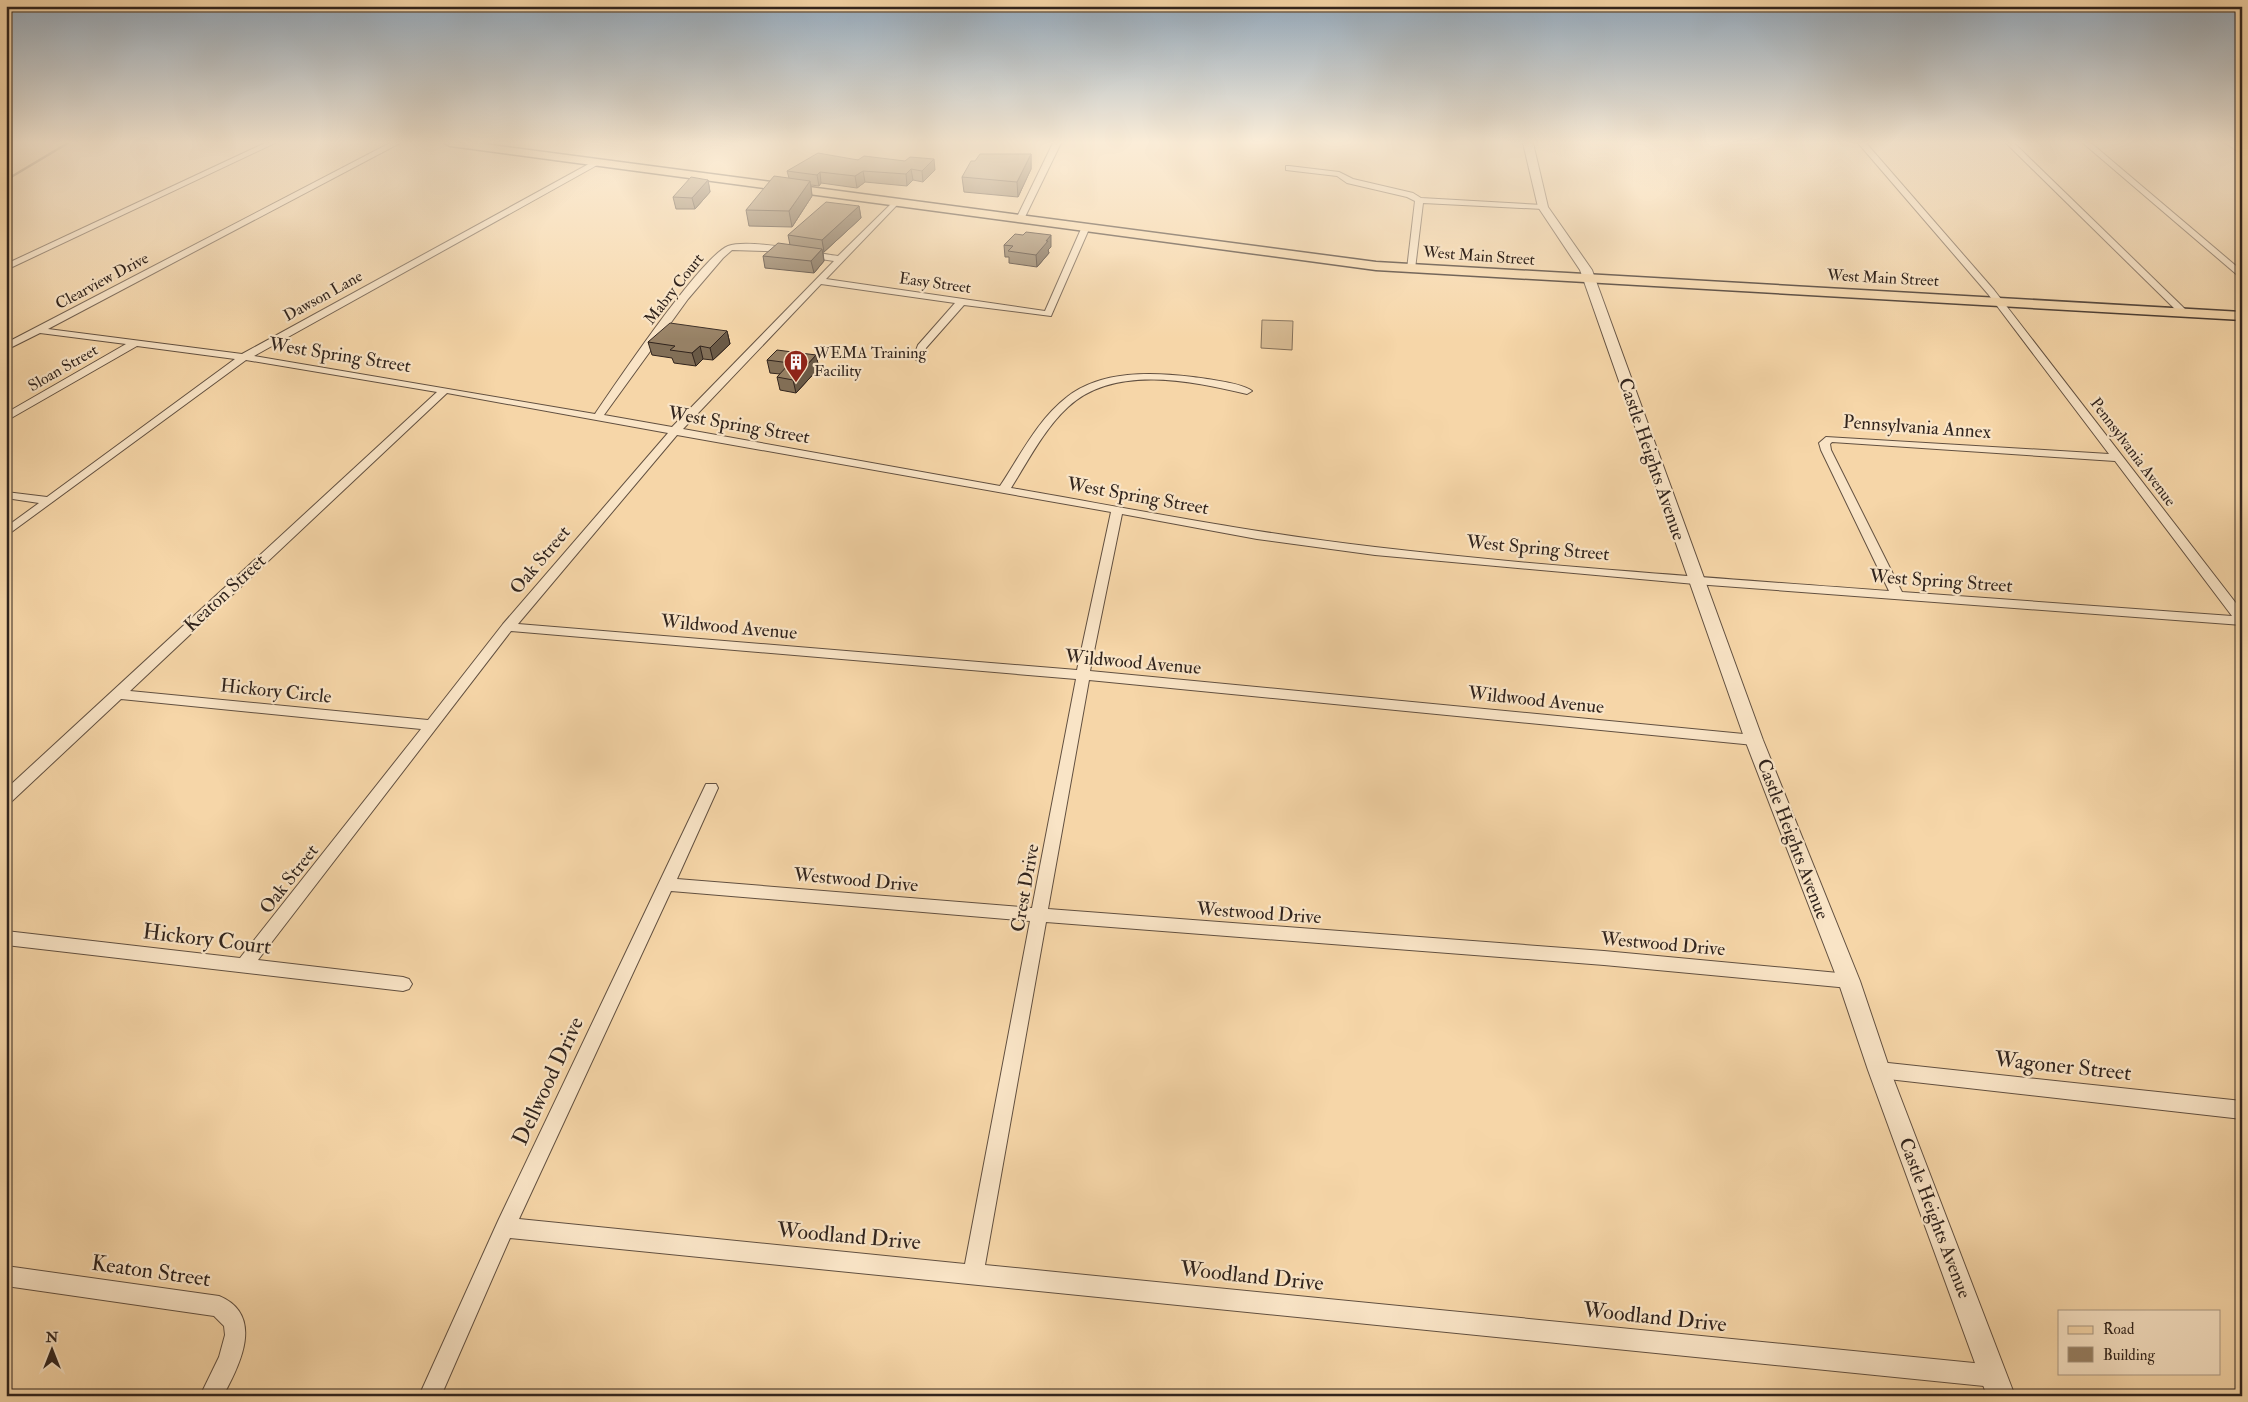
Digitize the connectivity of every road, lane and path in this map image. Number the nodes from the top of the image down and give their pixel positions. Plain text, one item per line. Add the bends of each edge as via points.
1 (131, 208) edge
2 (271, 208) edge
3 (512, 208) edge
4 (889, 208) edge
5 (937, 208) edge
6 (1025, 208) edge
7 (1418, 208) edge
8 (1544, 208) edge
9 (1918, 208) edge
10 (2077, 208) edge
11 (2163, 208) edge
12 (1020, 219) junction
13 (1085, 229) junction
14 (839, 259) junction
15 (6, 267) edge
16 (1411, 269) junction
17 (2242, 276) edge
18 (1589, 280) junction
19 (818, 281) junction
20 (961, 302) junction
21 (1999, 303) junction
22 (2183, 312) junction
23 (2242, 316) edge
24 (38, 330) junction
25 (134, 344) junction
26 (6, 347) edge
27 (244, 357) junction
28 (918, 358) dead end
29 (445, 390) junction
30 (1247, 391) dead end
31 (6, 418) edge
32 (597, 418) junction
33 (674, 432) junction
34 (2117, 458) junction
35 (1004, 490) junction
36 (6, 495) edge
37 (48, 501) junction
38 (1117, 510) junction
39 (6, 533) edge
40 (1695, 580) junction
41 (1897, 595) junction
42 (2242, 620) edge
43 (508, 627) junction
44 (1083, 675) junction
45 (116, 694) junction
46 (432, 725) junction
47 (1754, 740) junction
48 (711, 788) dead end
49 (6, 798) edge
50 (666, 884) junction
51 (1040, 915) junction
52 (6, 938) edge
53 (244, 966) junction
54 (1849, 982) junction
55 (404, 984) dead end
56 (1879, 1070) junction
57 (2242, 1110) edge
58 (505, 1228) junction
59 (973, 1273) junction
60 (6, 1276) edge
61 (1994, 1376) junction
62 (211, 1396) edge
63 (430, 1396) edge
64 (2001, 1396) edge

1 - 15 street
2 - 24 street, Clearview Drive
3 - 27 street, Dawson Lane
4 - 14 street, Oak Street
5 - 12 main road, West Main Street
6 - 12 street
7 - 16 street
8 - 18 street, Castle Heights Avenue via 1578,257
9 - 21 street, Pennsylvania Avenue
10 - 22 street
11 - 17 street
12 - 13 main road, West Main Street
13 - 16 main road, West Main Street
13 - 20 street, Easy Street via 1048,314
14 - 19 street, Oak Street
14 - 32 street, Mabry Court via 741,247 723,251 662,327
16 - 18 main road, West Main Street
18 - 21 main road, West Main Street
18 - 40 street, Castle Heights Avenue
19 - 20 street, Easy Street
19 - 33 street, Oak Street
20 - 28 street via 921,347
21 - 22 main road, West Main Street
21 - 34 street, Pennsylvania Avenue
22 - 23 main road, West Main Street
24 - 25 street, West Spring Street
24 - 26 street, Clearview Drive
25 - 27 street, West Spring Street
25 - 31 street, Sloan Street
27 - 29 street, West Spring Street
27 - 37 street, Dawson Lane
29 - 32 street, West Spring Street
29 - 45 street, Keaton Street
30 - 35 street via 1200,381 1156,377 1121,380 1090,389 1072,398 1055,416
32 - 33 street, West Spring Street
33 - 35 street, West Spring Street
33 - 43 street, Oak Street
34 - 41 street, Pennsylvania Annex via 1830,440 1824,443
34 - 42 street, Pennsylvania Avenue
35 - 38 street, West Spring Street
36 - 37 street
37 - 39 street, Dawson Lane
38 - 40 street, West Spring Street via 1325,545
38 - 44 street, Crest Drive
40 - 41 street, West Spring Street
40 - 47 street, Castle Heights Avenue
41 - 42 street, West Spring Street
43 - 44 street, Wildwood Avenue
43 - 46 street, Oak Street
44 - 47 street, Wildwood Avenue
44 - 51 street, Crest Drive
45 - 46 street, Hickory Circle
45 - 49 street, Keaton Street
46 - 53 street, Oak Street
47 - 54 street, Castle Heights Avenue
48 - 50 street, Dellwood Drive
50 - 51 street, Westwood Drive
50 - 58 street, Dellwood Drive
51 - 54 street, Westwood Drive via 1604,958
51 - 59 street, Crest Drive
52 - 53 street, Hickory Court
53 - 55 street, Hickory Court
54 - 56 street, Castle Heights Avenue
56 - 57 street, Wagoner Street
56 - 61 street, Castle Heights Avenue
58 - 59 street, Woodland Drive
58 - 63 street, Dellwood Drive
59 - 61 street, Woodland Drive
60 - 62 street, Keaton Street via 220,1306 232,1318 236,1334 232,1354
61 - 64 street, Castle Heights Avenue

